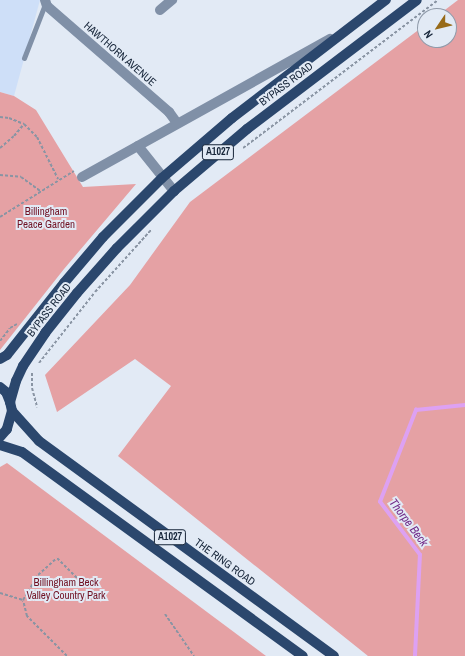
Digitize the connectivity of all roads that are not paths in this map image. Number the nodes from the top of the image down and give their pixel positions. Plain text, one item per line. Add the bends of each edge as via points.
1 (172, 0) edge
2 (386, 0) edge
3 (417, 0) edge
4 (45, 2) edge
5 (160, 10) dead end
6 (348, 29) junction
7 (24, 58) dead end
8 (178, 123) junction
9 (138, 146) junction
10 (82, 177) road end
11 (162, 178) junction
12 (174, 191) junction
13 (0, 359) edge
14 (0, 387) edge
15 (11, 407) junction
16 (0, 438) edge
17 (0, 445) edge
18 (303, 656) edge
19 (334, 656) edge

1 - 5 street
2 - 6 main road, BYPASS ROAD / A1027
3 - 12 main road, BYPASS ROAD / A1027 via 247,130
4 - 7 lane
4 - 8 street, HAWTHORN AVENUE via 169,112
6 - 8 street, BYPASS ROAD
6 - 11 main road, BYPASS ROAD / A1027 via 232,118
8 - 9 street, BYPASS ROAD
9 - 10 street, BYPASS ROAD
9 - 11 street
11 - 12 street
11 - 13 main road, BYPASS ROAD / A1027 via 103,238 7,355
12 - 15 main road, BYPASS ROAD / A1027 via 117,248 50,327 23,366 16,381
14 - 15 main road, A1027 via 6,392
15 - 16 main road, A1027 via 7,429
15 - 19 main road, THE RING ROAD / A1027 via 38,441
17 - 18 main road, A1027 via 22,452

